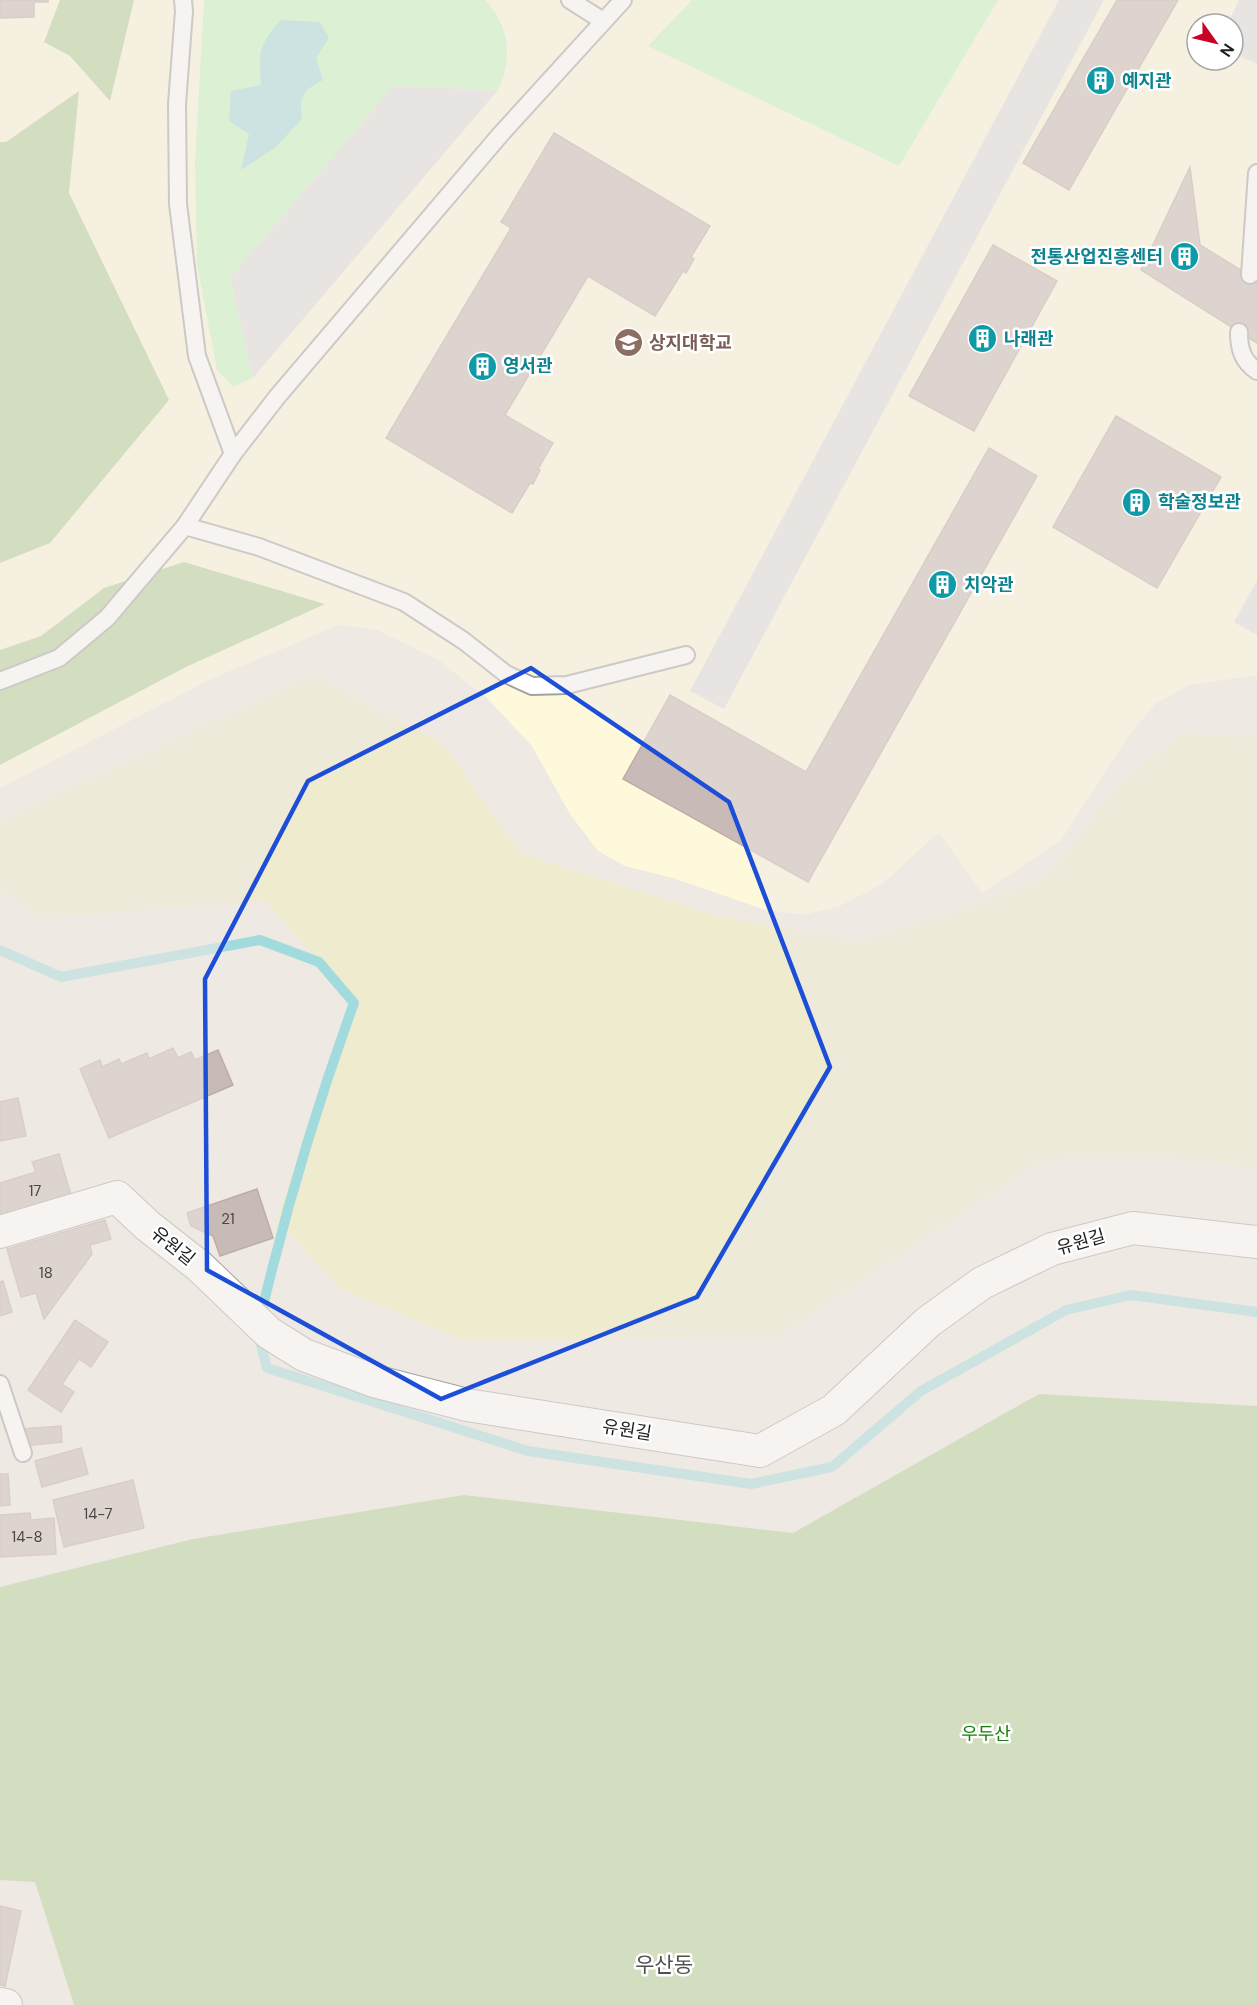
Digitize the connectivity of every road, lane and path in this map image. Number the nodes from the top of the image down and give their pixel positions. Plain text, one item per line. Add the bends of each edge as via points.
1 (183, 0) edge
2 (570, 0) edge
3 (623, 0) edge
4 (603, 21) junction
5 (1257, 173) edge
6 (1250, 275) dead end
7 (1239, 332) dead end
8 (1257, 371) edge
9 (232, 454) junction
10 (185, 526) junction
11 (686, 655) dead end
12 (0, 681) edge
13 (0, 1232) edge
14 (1257, 1242) edge
15 (0, 1384) edge
16 (22, 1453) dead end
17 (0, 2004) edge
18 (6, 2005) edge

1 - 9 lane via 177,104 178,204 196,356
2 - 4 lane
3 - 4 lane
4 - 9 lane via 500,135
5 - 6 lane
7 - 8 lane via 1239,350
9 - 10 lane
10 - 11 lane via 259,547 404,602 506,674 532,686 567,685
10 - 12 lane via 107,618 59,658
13 - 14 street, 유원길 via 117,1197 199,1266 269,1333 304,1355 375,1381 467,1404 760,1452 834,1410 928,1322 982,1283 1052,1249 1133,1228
15 - 16 lane
17 - 18 street

